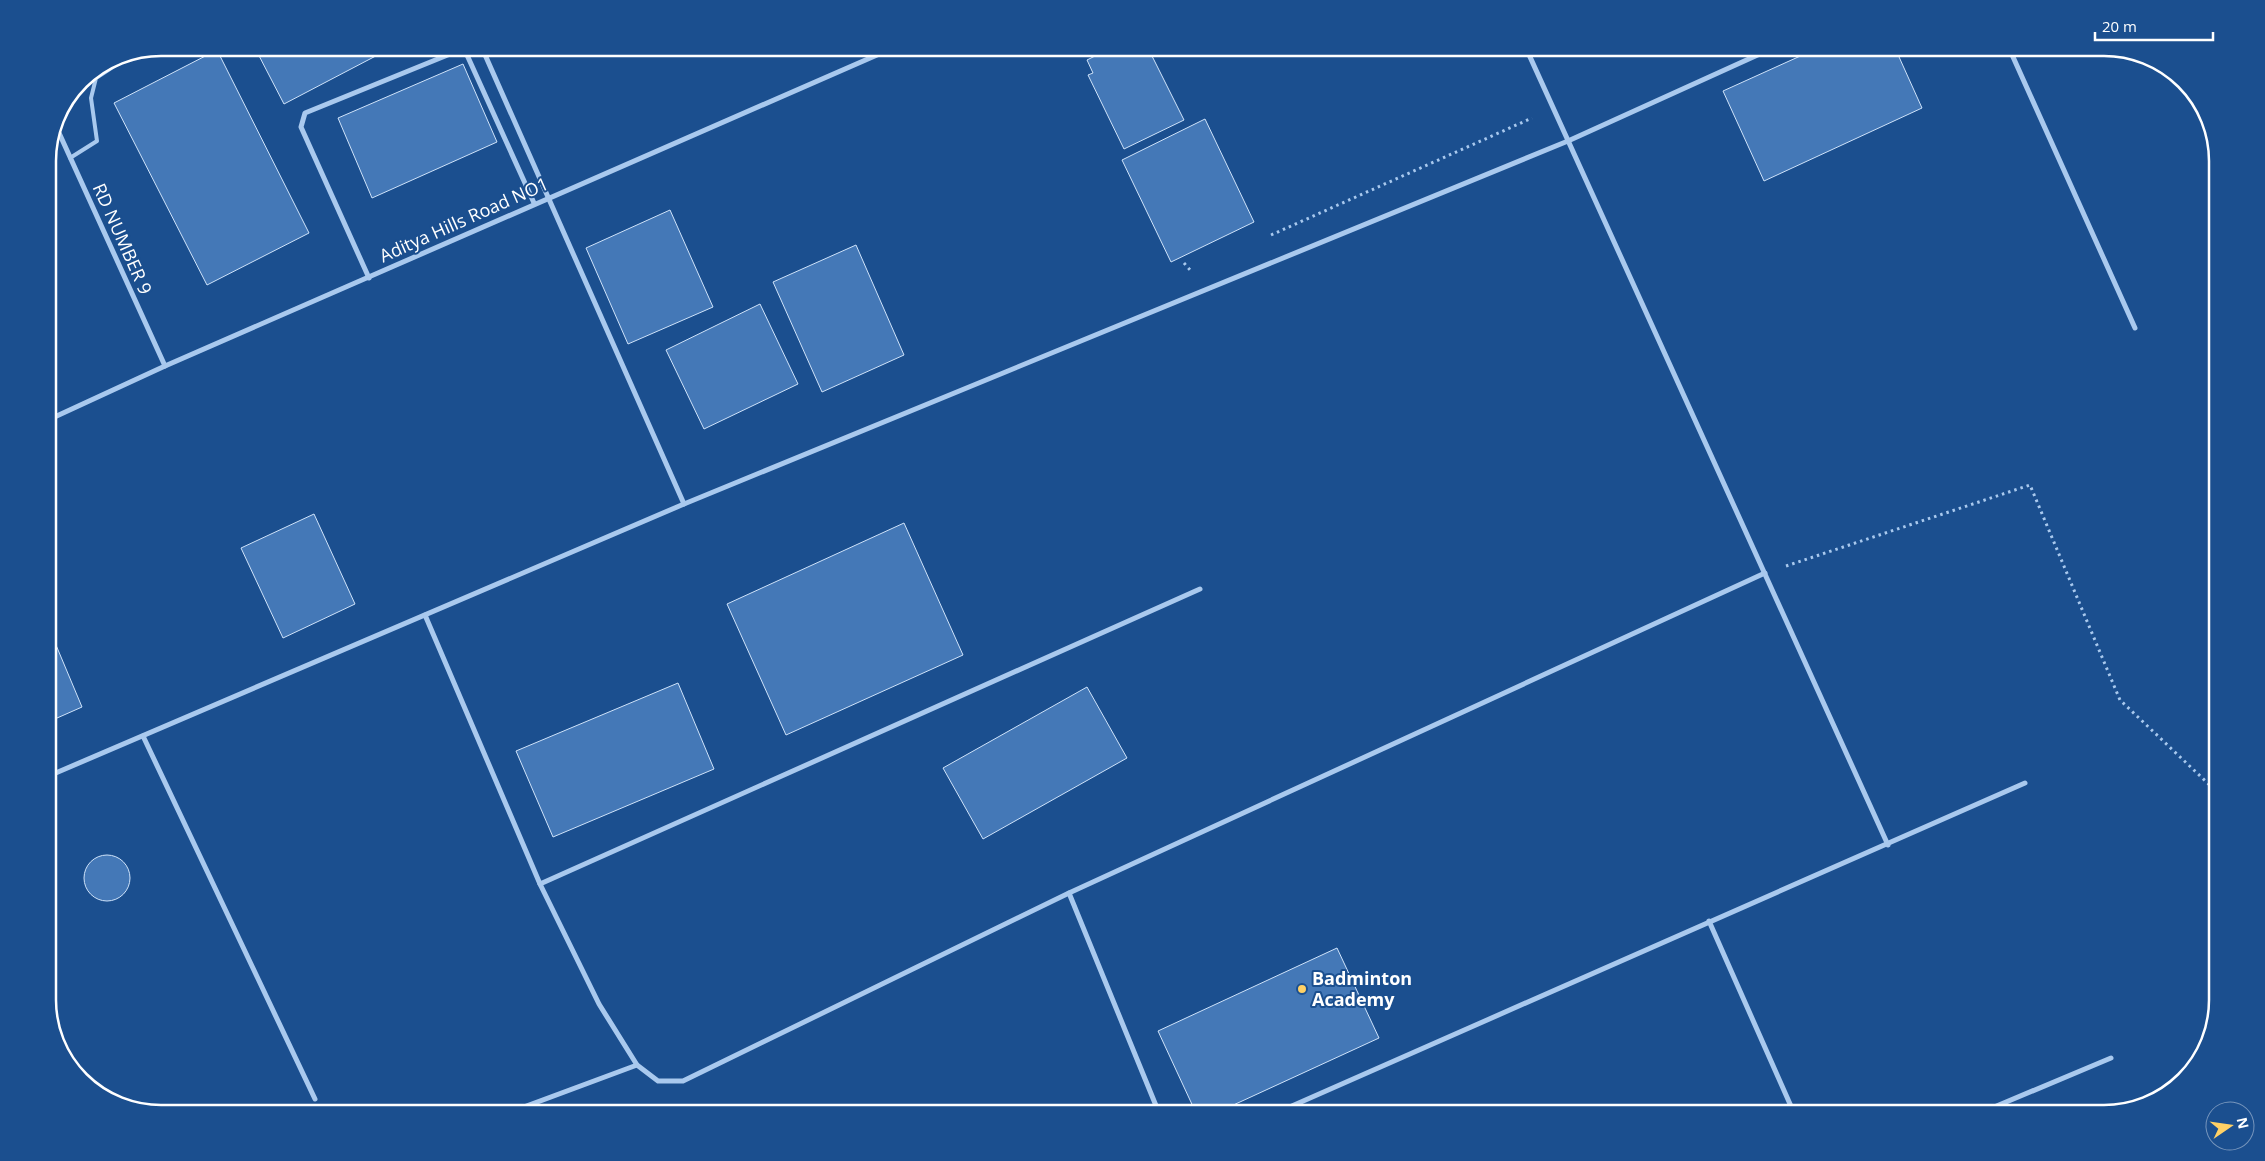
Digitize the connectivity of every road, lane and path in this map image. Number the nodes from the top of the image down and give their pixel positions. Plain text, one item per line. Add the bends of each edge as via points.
1 (445, 56) edge
2 (467, 56) edge
3 (486, 56) edge
4 (875, 56) edge
5 (1530, 56) edge
6 (1755, 56) edge
7 (2012, 56) edge
8 (96, 79) edge
9 (1538, 116) dead end
10 (60, 135) edge
11 (1568, 141) junction
12 (70, 158) junction
13 (548, 198) junction
14 (534, 203) junction
15 (1262, 239) dead end
16 (1184, 263) dead end
17 (1199, 267) dead end
18 (369, 278) junction
19 (2135, 328) dead end
20 (165, 366) junction
21 (56, 416) edge
22 (684, 504) junction
23 (1764, 574) junction
24 (1200, 589) dead end
25 (425, 615) junction
26 (143, 736) junction
27 (56, 773) edge
28 (2025, 783) dead end
29 (2209, 784) edge
30 (1888, 845) junction
31 (540, 884) junction
32 (1069, 892) junction
33 (1709, 921) junction
34 (2111, 1058) dead end
35 (637, 1065) junction
36 (315, 1099) dead end
37 (532, 1105) edge
38 (1155, 1105) edge
39 (1296, 1105) edge
40 (1790, 1105) edge
41 (2001, 1105) edge

1 - 18 street via 305,113 301,127
2 - 14 street
3 - 13 street
4 - 13 street, Aditya Hills Road NO1
5 - 11 street
6 - 11 street
7 - 19 street
8 - 12 lane via 91,98 97,141
9 - 15 path
10 - 12 street, RD NUMBER 9
11 - 22 street
11 - 23 street
12 - 20 street, RD NUMBER 9
13 - 14 street, Aditya Hills Road NO1
13 - 22 street
14 - 18 street, Aditya Hills Road NO1
16 - 17 path via 1190,271
18 - 20 street, Aditya Hills Road NO1
20 - 21 street, Aditya Hills Road NO1
22 - 25 street
23 - 29 path via 2030,485 2120,700
23 - 30 street
23 - 32 street
24 - 31 street
25 - 26 street
25 - 31 street
26 - 27 street
26 - 36 street
28 - 30 street
30 - 33 street
31 - 35 street via 599,1004
32 - 35 street via 683,1081 658,1081
32 - 38 street
33 - 39 street
33 - 40 street
34 - 41 street
35 - 37 street

